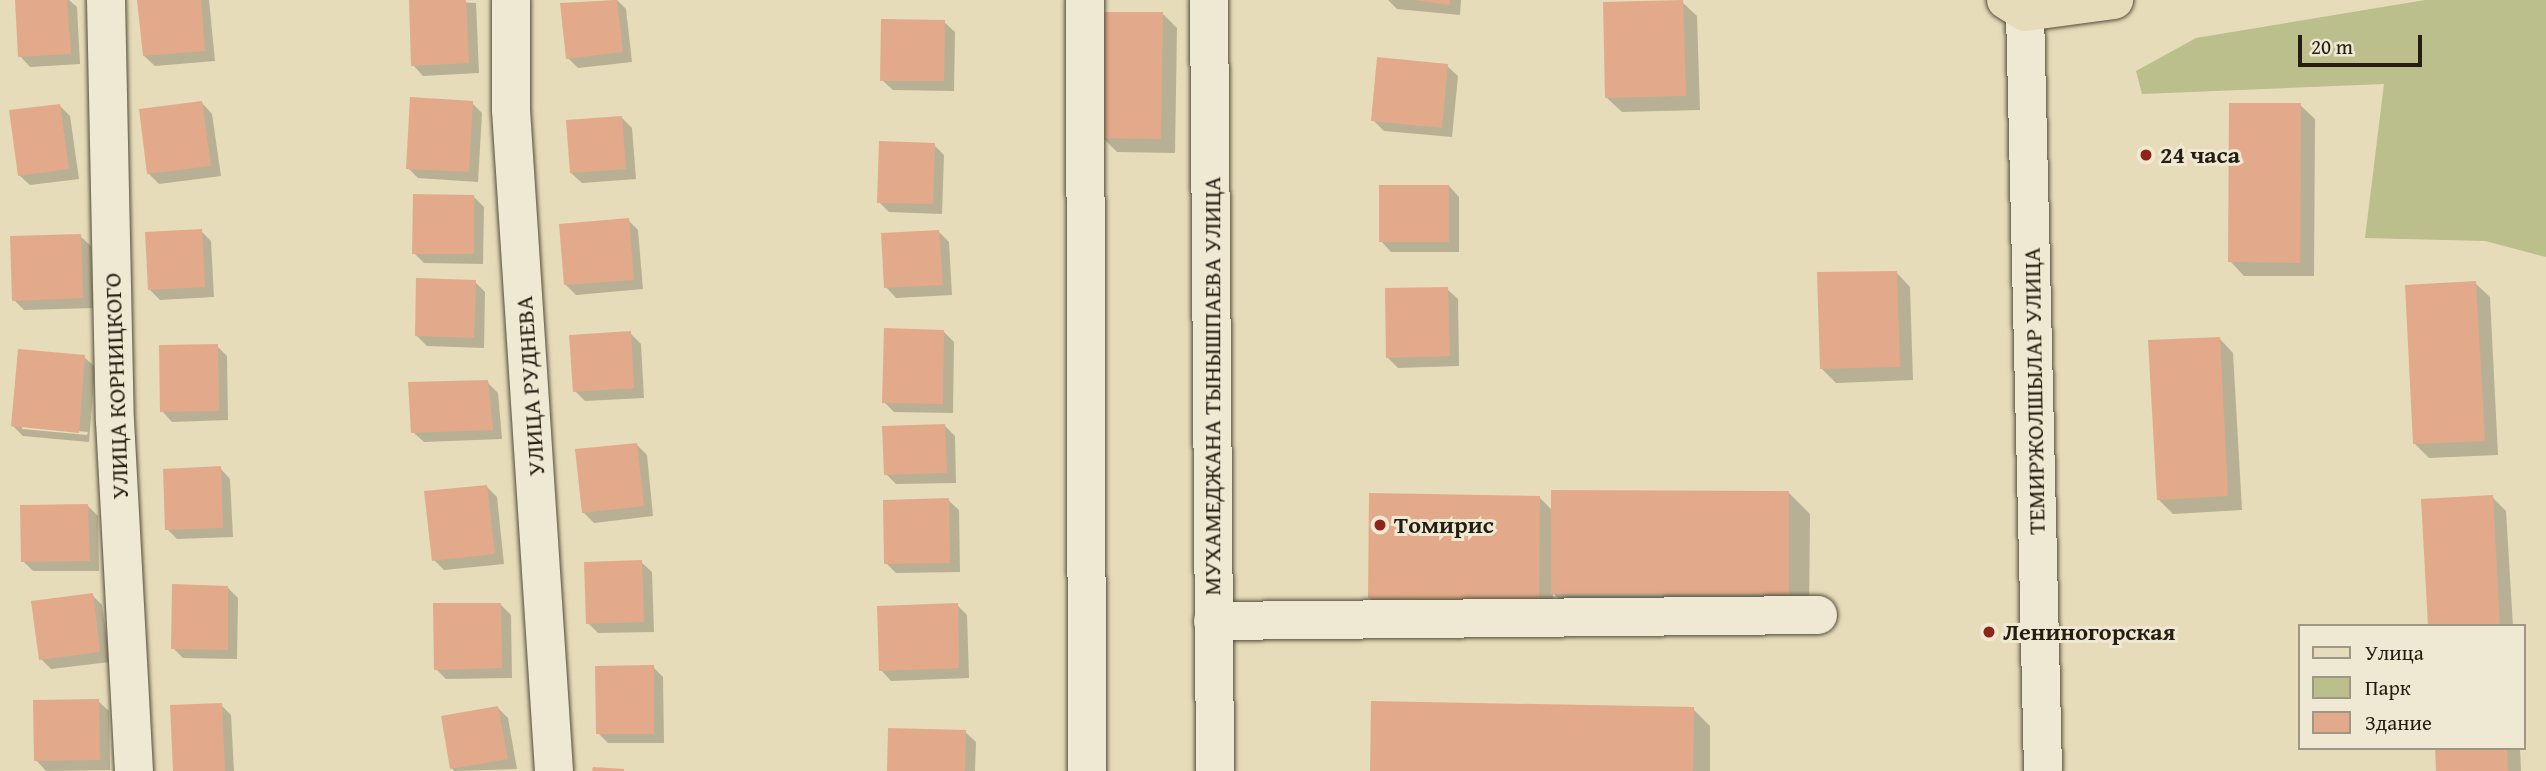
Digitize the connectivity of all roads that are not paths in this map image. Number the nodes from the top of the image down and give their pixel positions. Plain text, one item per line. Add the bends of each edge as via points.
1 (106, 0) edge
2 (511, 0) edge
3 (1085, 0) edge
4 (1209, 0) edge
5 (2114, 0) edge
6 (2016, 6) edge
7 (1818, 615) dead end
8 (1213, 621) junction
9 (135, 771) edge
10 (554, 771) edge
11 (1087, 771) edge
12 (1215, 771) edge
13 (2043, 771) edge

1 - 9 street, УЛИЦА КОРНИЦКОГО via 115,421
2 - 10 street, УЛИЦА РУДНЕВА via 511,110
3 - 11 street
4 - 8 street, МУХАМЕДЖАНА ТЫНЫШПАЕВА УЛИЦА
5 - 6 main road
6 - 13 street, ТЕМИРЖОЛШЫЛАР УЛИЦА
7 - 8 street
8 - 12 street, МУХАМЕДЖАНА ТЫНЫШПАЕВА УЛИЦА

